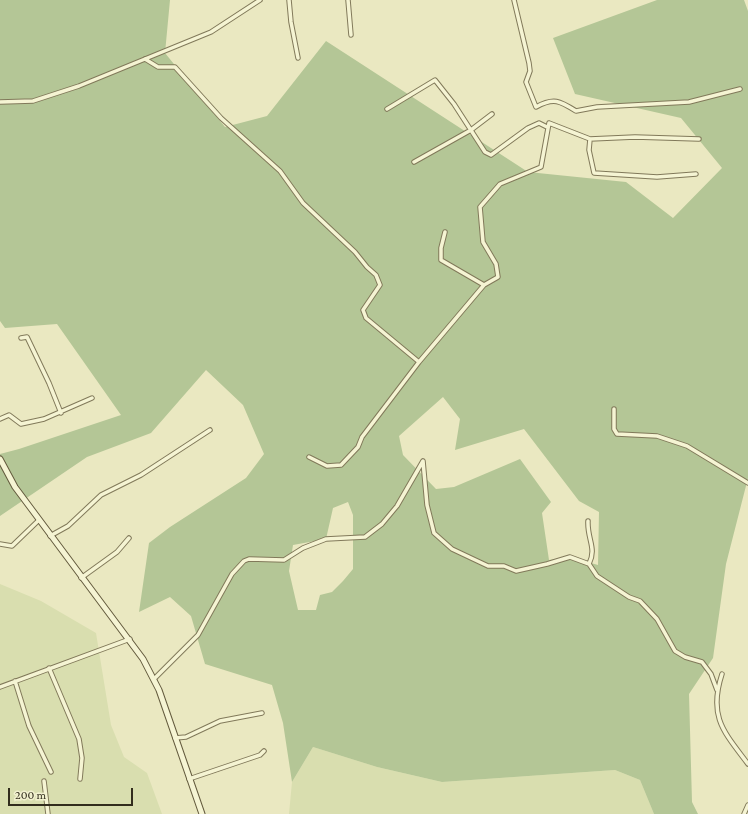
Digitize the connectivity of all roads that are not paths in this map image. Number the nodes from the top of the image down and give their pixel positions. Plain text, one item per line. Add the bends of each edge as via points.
1 (289, 0) edge
2 (348, 0) edge
3 (514, 0) edge
4 (258, 1) edge
5 (351, 35) dead end
6 (298, 58) dead end
7 (146, 59) junction
8 (740, 88) dead end
9 (0, 102) edge
10 (387, 109) dead end
11 (492, 114) dead end
12 (547, 127) junction
13 (470, 130) junction
14 (590, 139) junction
15 (699, 139) dead end
16 (414, 162) dead end
17 (696, 174) dead end
18 (445, 232) dead end
19 (484, 286) junction
20 (21, 338) dead end
21 (419, 362) junction
22 (92, 398) dead end
23 (614, 408) dead end
24 (61, 413) junction
25 (0, 419) edge
26 (210, 430) dead end
27 (309, 457) dead end
28 (0, 459) edge
29 (748, 483) edge
30 (39, 520) junction
31 (588, 521) dead end
32 (50, 536) junction
33 (129, 538) dead end
34 (0, 544) edge
35 (589, 564) junction
36 (81, 578) junction
37 (130, 639) junction
38 (49, 668) junction
39 (722, 674) dead end
40 (154, 679) junction
41 (15, 681) junction
42 (0, 687) edge
43 (717, 690) junction
44 (262, 713) dead end
45 (175, 738) junction
46 (264, 751) dead end
47 (748, 764) edge
48 (51, 772) dead end
49 (80, 779) dead end
50 (189, 779) junction
51 (44, 781) dead end
52 (748, 805) edge
53 (48, 814) edge
54 (202, 814) edge
55 (744, 814) edge

1 - 6 street
2 - 5 street
3 - 8 street via 530,64 526,82 536,107 547,101 561,102 576,111 597,107 689,102
4 - 7 street via 211,32
7 - 9 street via 33,101
7 - 21 street via 158,67 175,67 221,118 280,171 303,203 376,275 380,285 363,310 366,318
10 - 13 street via 435,80
11 - 13 street
12 - 13 street via 539,123 528,128 490,155 485,152
12 - 14 street via 549,123
12 - 19 street via 541,167 500,184 480,207 483,242 496,264 498,277
13 - 16 street
14 - 15 street
14 - 17 street via 589,150 594,173 657,177
18 - 19 street via 441,260
19 - 21 street
20 - 24 street via 27,337
21 - 27 street via 362,436 358,447 341,466 327,466
22 - 24 street
23 - 29 street via 614,429 617,434 657,436 687,446
24 - 25 street via 21,424 9,415
26 - 32 street via 135,478 101,495 68,526
28 - 30 street via 15,487
30 - 32 street
30 - 34 street via 12,546
31 - 35 street via 594,555
32 - 36 street
33 - 36 street via 117,552
35 - 40 street via 570,557 516,571 504,566 488,566 452,549 434,534 427,505 423,461 397,506 382,524 365,537 326,539 303,548 284,560 244,561 232,574 198,635
35 - 43 street via 597,576 629,597 640,601 657,619 675,651 702,662 711,674
36 - 37 street
37 - 38 street
37 - 40 street
38 - 41 street
38 - 49 street via 79,739 82,758
39 - 43 street
40 - 45 street
41 - 42 street
41 - 48 street via 29,726
43 - 47 street via 723,732
44 - 45 street via 220,721 186,737
45 - 50 street
46 - 50 street via 260,755
50 - 54 street
51 - 53 street
52 - 55 street

